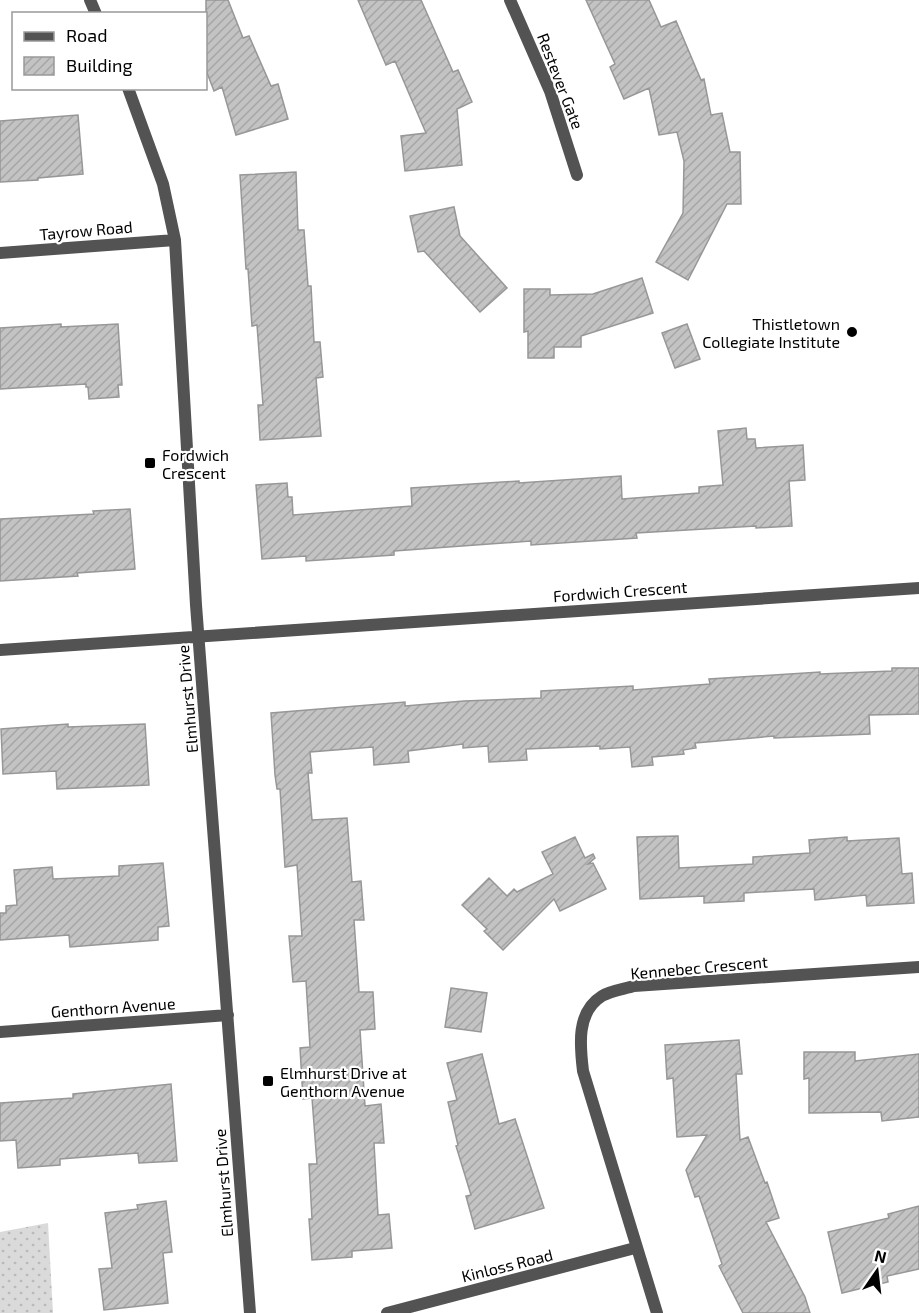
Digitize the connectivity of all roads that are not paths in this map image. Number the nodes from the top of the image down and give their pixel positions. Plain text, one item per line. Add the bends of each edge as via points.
1 (510, 0) edge
2 (129, 90) edge
3 (577, 175) dead end
4 (175, 240) junction
5 (0, 253) edge
6 (919, 588) edge
7 (199, 636) junction
8 (0, 650) edge
9 (919, 967) edge
10 (228, 1015) junction
11 (0, 1032) edge
12 (635, 1248) junction
13 (250, 1313) edge
14 (387, 1313) edge
15 (657, 1313) edge

1 - 3 street, Restever Gate via 550,91
2 - 4 street, Elmhurst Drive via 163,184
4 - 5 street, Tayrow Road
4 - 7 street, Elmhurst Drive
6 - 7 street, Fordwich Crescent
7 - 8 street, Fordwich Crescent
7 - 10 street, Elmhurst Drive
9 - 12 street, Kennebec Crescent via 634,986 602,996 586,1011 580,1044 583,1071
10 - 11 street, Genthorn Avenue
10 - 13 street, Elmhurst Drive
12 - 14 street, Kinloss Road
12 - 15 street, Kennebec Crescent

